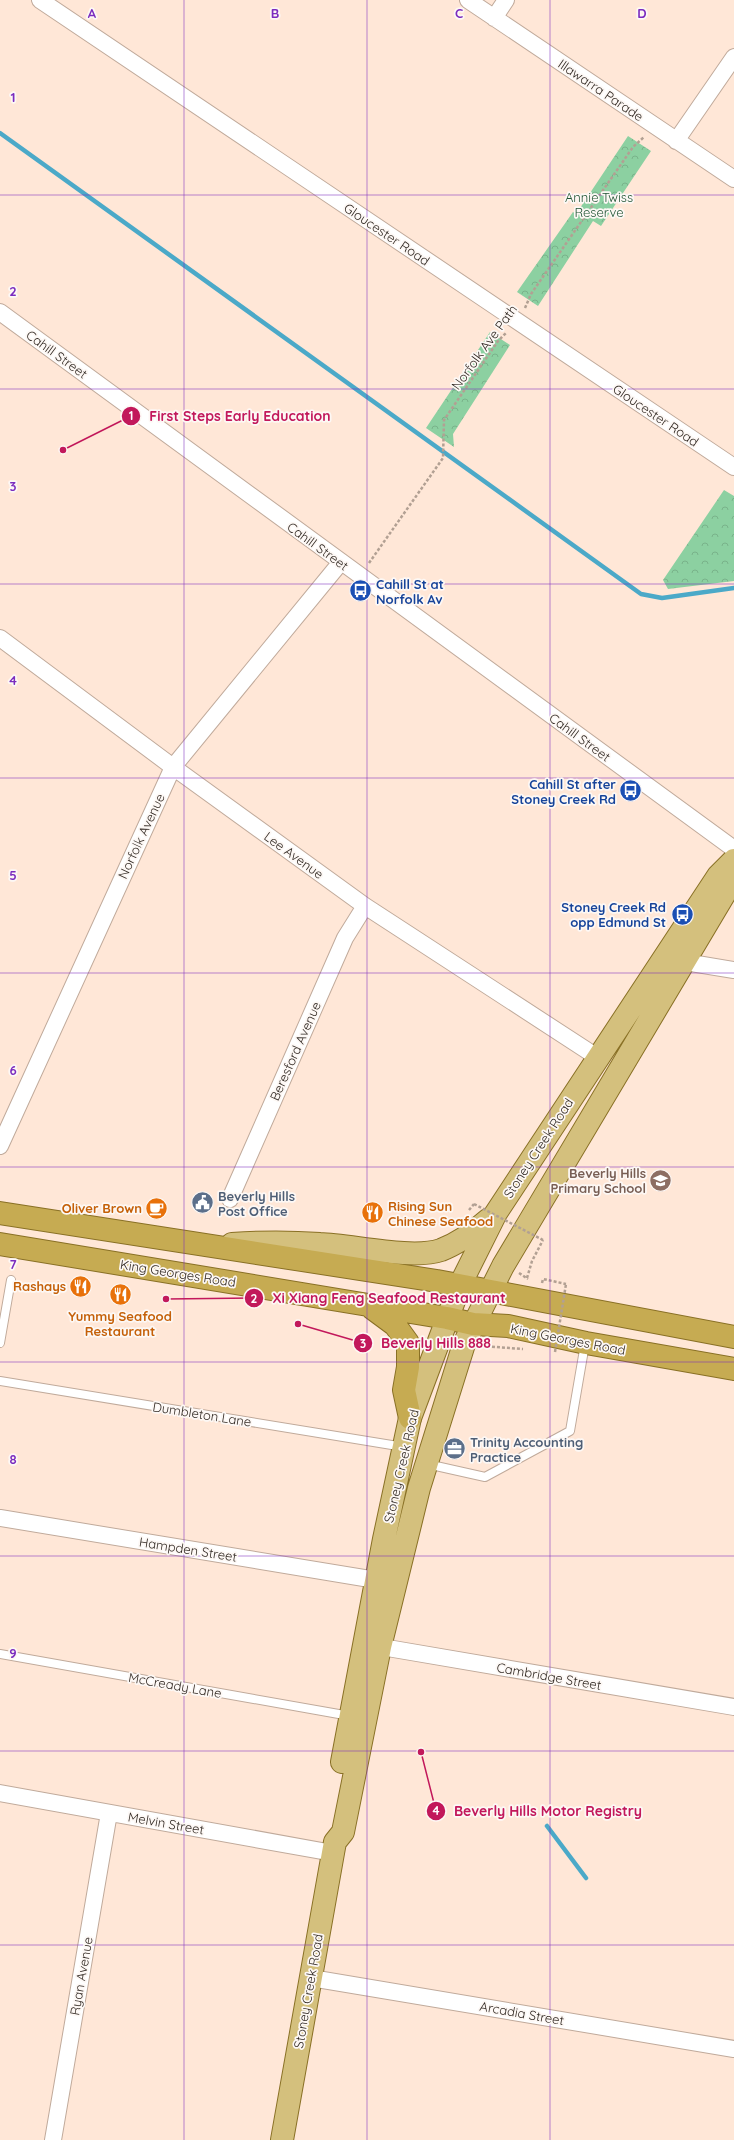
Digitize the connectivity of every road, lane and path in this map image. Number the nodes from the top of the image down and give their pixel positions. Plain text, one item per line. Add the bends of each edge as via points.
1 (40, 0) edge
2 (468, 0) edge
3 (506, 0) edge
4 (494, 18) junction
5 (734, 58) edge
6 (655, 127) junction
7 (676, 141) junction
8 (734, 179) edge
9 (0, 312) edge
10 (516, 322) junction
11 (734, 467) edge
12 (341, 562) junction
13 (0, 638) edge
14 (173, 767) junction
15 (734, 849) edge
16 (734, 860) edge
17 (734, 874) edge
18 (365, 906) junction
19 (685, 962) junction
20 (734, 970) edge
21 (597, 1057) junction
22 (0, 1146) edge
23 (230, 1199) dead end
24 (474, 1204) dead end
25 (0, 1213) edge
26 (496, 1213) junction
27 (0, 1244) edge
28 (206, 1246) junction
29 (527, 1278) dead end
30 (543, 1279) dead end
31 (11, 1280) dead end
32 (460, 1285) junction
33 (489, 1290) junction
34 (367, 1305) junction
35 (447, 1318) junction
36 (473, 1324) junction
37 (734, 1338) edge
38 (0, 1343) edge
39 (586, 1343) junction
40 (479, 1346) dead end
41 (527, 1347) dead end
42 (555, 1352) dead end
43 (734, 1369) edge
44 (0, 1381) edge
45 (410, 1418) junction
46 (404, 1447) junction
47 (425, 1464) junction
48 (0, 1518) edge
49 (376, 1580) junction
50 (372, 1646) junction
51 (0, 1654) edge
52 (734, 1707) edge
53 (350, 1716) junction
54 (0, 1793) edge
55 (109, 1812) junction
56 (334, 1847) junction
57 (311, 1978) junction
58 (734, 2049) edge
59 (53, 2140) edge
60 (282, 2140) edge

1 - 10 street, Gloucester Road
2 - 4 street, Illawarra Parade
3 - 4 street
4 - 6 street, Illawarra Parade
5 - 7 street
6 - 7 street, Illawarra Parade
6 - 10 path, Norfolk Ave Path via 633,146 531,294
7 - 8 street, Illawarra Parade
9 - 12 street, Cahill Street
10 - 11 street, Gloucester Road
10 - 12 path, Norfolk Ave Path via 498,341 444,420 443,458 367,565
12 - 14 street, Norfolk Avenue
12 - 15 street, Cahill Street
13 - 14 street, Lee Avenue
14 - 18 street, Lee Avenue
14 - 22 street, Norfolk Avenue
16 - 21 main road, Stoney Creek Road via 718,876
17 - 19 main road, Stoney Creek Road
18 - 21 street, Lee Avenue
18 - 23 street, Beresford Avenue via 345,938
19 - 20 street
19 - 33 main road, Stoney Creek Road
21 - 26 main road, Stoney Creek Road
24 - 29 path, bridge via 543,1240
25 - 28 highway
26 - 28 main road via 471,1235 440,1250 417,1254 320,1244 253,1242
26 - 32 main road, Stoney Creek Road
27 - 34 highway, King Georges Road
28 - 32 highway
30 - 42 path, bridge via 566,1284
31 - 38 lane
32 - 33 highway
32 - 35 main road, Stoney Creek Road
33 - 36 main road, Stoney Creek Road
33 - 37 highway
34 - 35 highway, King Georges Road
34 - 45 highway via 395,1325 408,1343 408,1367 404,1390
35 - 36 highway, King Georges Road
35 - 45 main road, Stoney Creek Road
36 - 39 highway, King Georges Road via 508,1326
36 - 47 main road, Stoney Creek Road via 464,1344
39 - 43 highway, King Georges Road
39 - 47 lane via 570,1431 485,1477
40 - 41 path via 522,1350
44 - 46 lane, Dumbleton Lane
45 - 46 main road, Stoney Creek Road
46 - 49 main road, Stoney Creek Road
47 - 50 main road, Stoney Creek Road
48 - 49 street, Hampden Street
49 - 50 main road, Stoney Creek Road
50 - 52 street, Cambridge Street
50 - 53 main road, Stoney Creek Road
50 - 56 main road, Stoney Creek Road via 343,1832
51 - 53 lane, McCready Lane
53 - 56 main road, Stoney Creek Road via 329,1831
54 - 55 street, Melvin Street
55 - 56 street, Melvin Street
55 - 59 street, Ryan Avenue
56 - 57 main road, Stoney Creek Road
57 - 58 street, Arcadia Street
57 - 60 main road, Stoney Creek Road

